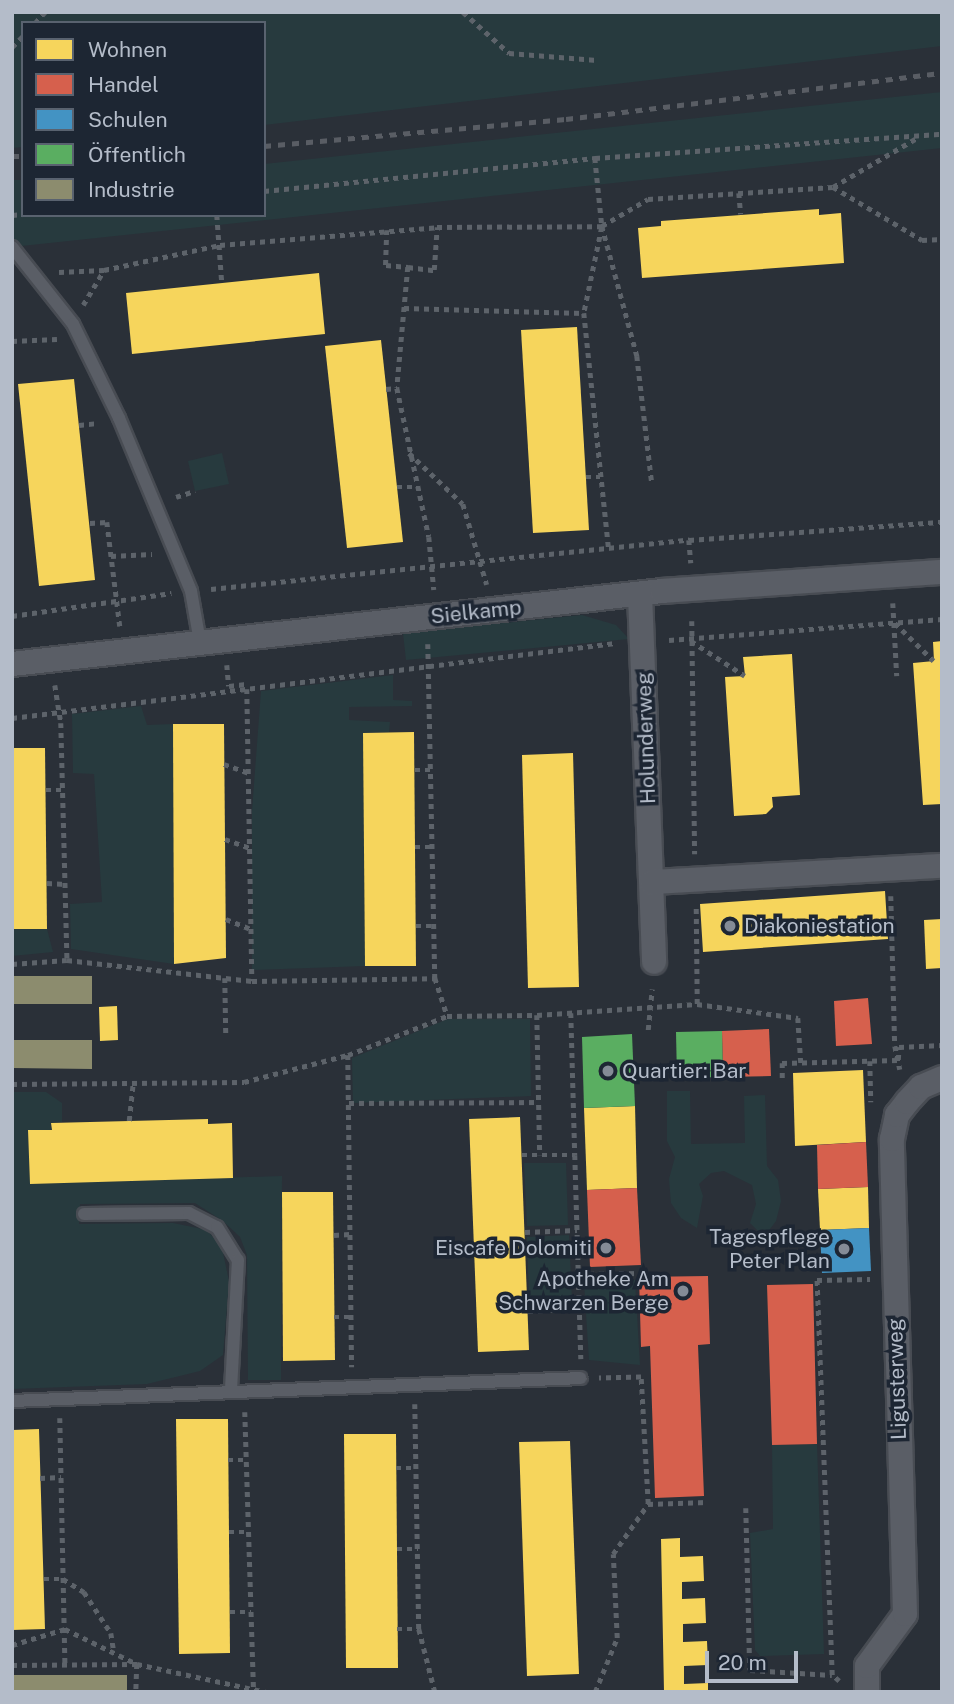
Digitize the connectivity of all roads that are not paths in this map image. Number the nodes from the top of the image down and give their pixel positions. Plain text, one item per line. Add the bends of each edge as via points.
1 (12, 247) edge
2 (942, 572) edge
3 (640, 594) junction
4 (200, 642) junction
5 (12, 664) edge
6 (942, 866) edge
7 (652, 882) junction
8 (654, 962) dead end
9 (942, 1078) edge
10 (84, 1214) dead end
11 (581, 1378) road end
12 (237, 1391) junction
13 (12, 1401) edge
14 (857, 1690) edge

1 - 4 lane via 73,324 157,503 191,591
2 - 3 street, Sielkamp
3 - 4 street, Sielkamp
3 - 7 street, Holunderweg
4 - 5 street, Sielkamp
6 - 7 street
7 - 8 street, Holunderweg
9 - 14 street, Ligusterweg via 921,1087 897,1115 891,1164 905,1614 867,1667
10 - 12 lane via 189,1213 217,1227 238,1260
11 - 12 lane
12 - 13 lane

